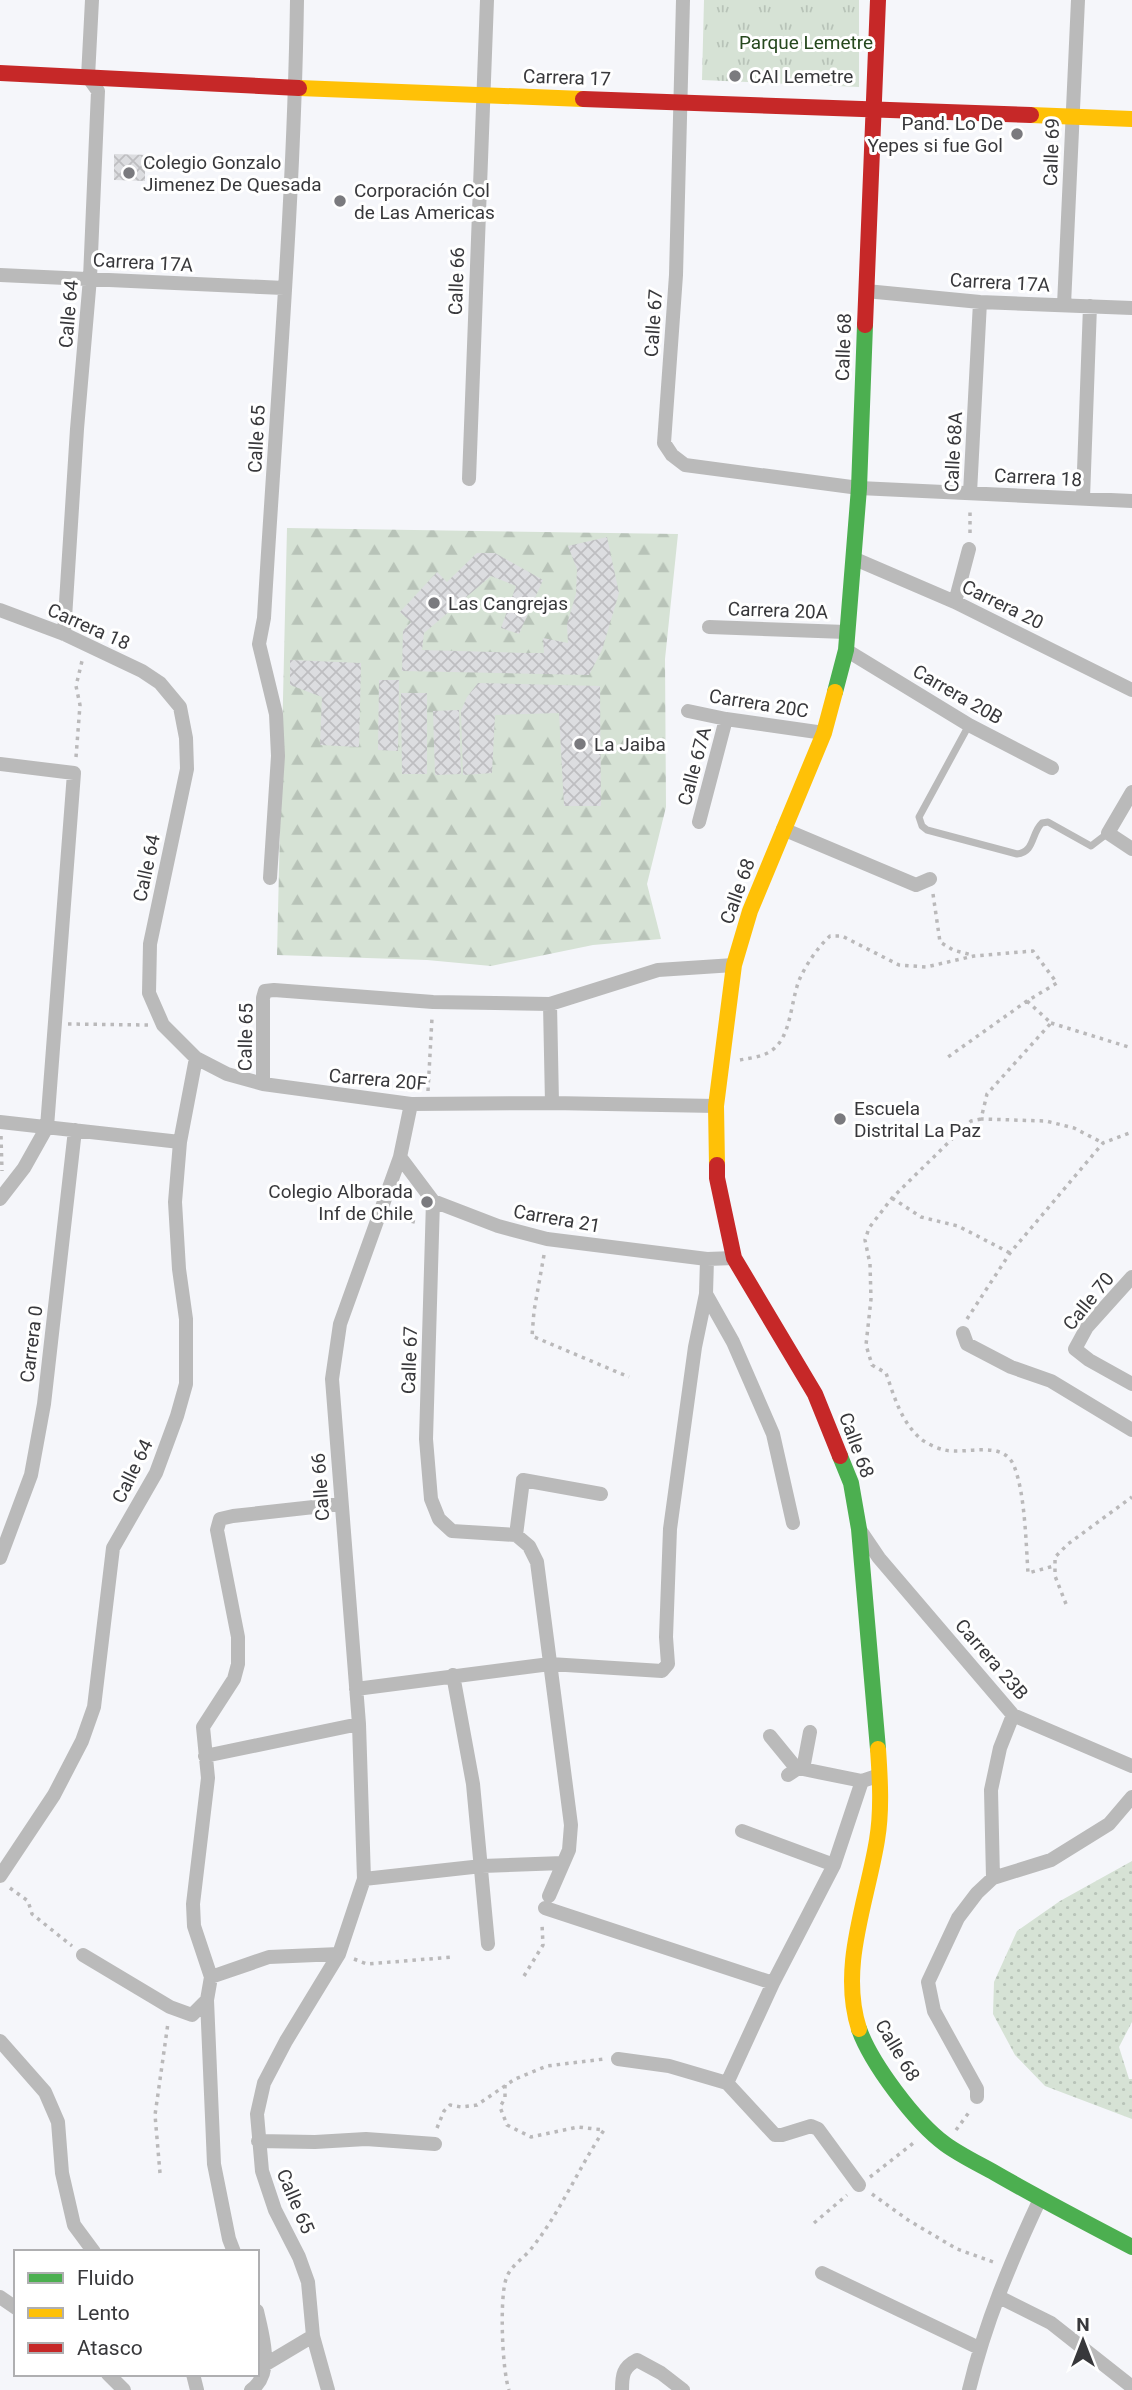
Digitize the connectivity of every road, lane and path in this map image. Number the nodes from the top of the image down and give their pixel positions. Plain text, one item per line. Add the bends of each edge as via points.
1 (92, 0) edge
2 (297, 0) edge
3 (487, 0) edge
4 (683, 0) edge
5 (878, 0) edge
6 (1078, 0) edge
7 (0, 72) edge
8 (88, 77) junction
9 (295, 88) junction
10 (482, 94) junction
11 (680, 102) junction
12 (873, 109) junction
13 (1072, 116) junction
14 (1132, 119) edge
15 (0, 275) edge
16 (90, 278) junction
17 (284, 288) junction
18 (866, 291) junction
19 (980, 302) junction
20 (1064, 305) junction
21 (1090, 306) junction
22 (1132, 307) edge
23 (469, 479) dead end
24 (859, 488) junction
25 (970, 493) junction
26 (1083, 498) junction
27 (1132, 500) edge
28 (969, 549) joint
29 (855, 559) junction
30 (955, 602) junction
31 (0, 610) edge
32 (709, 627) dead end
33 (846, 632) junction
34 (64, 635) junction
35 (846, 650) junction
36 (80, 668) dead end
37 (160, 683) joint
38 (1132, 690) edge
39 (688, 710) dead end
40 (726, 719) junction
41 (969, 725) junction
42 (824, 733) junction
43 (0, 764) edge
44 (1052, 768) dead end
45 (74, 773) junction
46 (1132, 792) edge
47 (699, 822) dead end
48 (783, 829) junction
49 (1108, 833) junction
50 (1132, 849) edge
51 (270, 878) dead end
52 (930, 879) joint
53 (974, 956) junction
54 (734, 965) junction
55 (1027, 1001) junction
56 (433, 1002) junction
57 (550, 1004) junction
58 (1051, 1023) junction
59 (56, 1024) junction
60 (163, 1025) junction
61 (1132, 1048) edge
62 (948, 1057) dead end
63 (196, 1058) junction
64 (721, 1064) junction
65 (263, 1084) junction
66 (427, 1103) junction
67 (552, 1103) junction
68 (411, 1104) junction
69 (716, 1106) junction
70 (981, 1119) junction
71 (0, 1122) edge
72 (47, 1127) junction
73 (75, 1130) junction
74 (1132, 1132) edge
75 (180, 1142) junction
76 (1103, 1143) junction
77 (400, 1157) junction
78 (1, 1196) edge
79 (891, 1198) junction
80 (433, 1201) junction
81 (379, 1213) junction
82 (432, 1226) junction
83 (547, 1239) junction
84 (1010, 1253) junction
85 (734, 1258) junction
86 (706, 1259) junction
87 (1132, 1277) edge
88 (706, 1294) junction
89 (963, 1333) joint
90 (629, 1377) dead end
91 (1132, 1384) edge
92 (1132, 1430) edge
93 (601, 1494) dead end
94 (1132, 1497) edge
95 (341, 1504) junction
96 (793, 1523) dead end
97 (859, 1529) junction
98 (516, 1535) junction
99 (2, 1548) edge
100 (1054, 1566) junction
101 (1066, 1604) dead end
102 (550, 1664) junction
103 (453, 1675) junction
104 (356, 1689) junction
105 (1013, 1715) junction
106 (359, 1724) junction
107 (810, 1732) dead end
108 (771, 1736) dead end
109 (205, 1756) junction
110 (1132, 1766) edge
111 (796, 1771) junction
112 (880, 1775) junction
113 (862, 1781) junction
114 (1132, 1797) edge
115 (742, 1831) dead end
116 (564, 1863) junction
117 (834, 1865) junction
118 (482, 1866) junction
119 (0, 1875) edge
120 (365, 1878) junction
121 (993, 1878) junction
122 (0, 1881) edge
123 (547, 1902) junction
124 (488, 1944) dead end
125 (339, 1954) junction
126 (83, 1955) joint
127 (453, 1957) dead end
128 (524, 1976) dead end
129 (211, 1977) junction
130 (774, 1983) junction
131 (206, 2000) junction
132 (170, 2007) junction
133 (0, 2041) edge
134 (618, 2059) joint
135 (727, 2083) junction
136 (505, 2085) junction
137 (977, 2097) joint
138 (258, 2141) junction
139 (435, 2144) joint
140 (945, 2144) junction
141 (160, 2173) dead end
142 (859, 2185) joint
143 (1040, 2199) junction
144 (1132, 2247) edge
145 (92, 2250) edge
146 (233, 2250) edge
147 (1008, 2267) junction
148 (822, 2273) dead end
149 (999, 2297) junction
150 (259, 2323) edge
151 (313, 2336) junction
152 (979, 2348) junction
153 (266, 2364) junction
154 (110, 2376) edge
155 (1132, 2387) edge
156 (255, 2389) edge
157 (124, 2390) edge
158 (328, 2390) edge
159 (509, 2390) edge
160 (622, 2390) edge
161 (683, 2390) edge
162 (969, 2390) edge

1 - 8 street, Calle 64
2 - 9 street, Calle 65
3 - 10 street, Calle 66
4 - 11 street, Calle 67
5 - 12 street, Calle 68
6 - 13 street, Calle 69
7 - 8 street, Carrera 17
8 - 9 street, Carrera 17
8 - 16 street, Calle 64 via 98,91
9 - 10 street, Carrera 17
9 - 17 street, Calle 65
10 - 11 street, Carrera 17
10 - 23 street, Calle 66
11 - 12 street, Carrera 17
11 - 24 street, Calle 67 via 676,275 664,443 685,465
12 - 13 street, Carrera 17
12 - 18 street, Calle 68
13 - 14 street, Carrera 17
13 - 20 street, Calle 69
15 - 16 street, Carrera 17A
16 - 17 street, Carrera 17A
16 - 34 street, Calle 64
17 - 51 street, Calle 65 via 260,644 276,714 278,756
18 - 19 street, Carrera 17A
18 - 24 street, Calle 68
19 - 20 street, Carrera 17A
19 - 25 street, Calle 68A
20 - 21 street, Carrera 17A
21 - 22 street, Carrera 17A
21 - 26 street
24 - 25 street, Carrera 18
24 - 29 street, Calle 68
25 - 26 street, Carrera 18
25 - 28 path, Calle 68A
26 - 27 street, Carrera 18
28 - 30 street
29 - 30 street, Carrera 20
29 - 33 street, Calle 68
30 - 38 street, Carrera 20
31 - 34 street, Carrera 18
32 - 33 street, Carrera 20A
33 - 35 street, Calle 68
34 - 37 street, Carrera 18
35 - 41 street, Carrera 20B
35 - 42 street, Calle 68
36 - 45 path
37 - 60 street, Calle 64 via 180,707 187,769 150,944 149,993
39 - 40 street, Carrera 20C
40 - 42 street, Carrera 20C
40 - 47 street, Calle 67A
41 - 44 street, Carrera 20B
41 - 49 lane via 919,817 927,830 1017,853 1029,849 1042,823 1091,846
42 - 48 street, Calle 68
43 - 45 street
45 - 59 street
46 - 49 street
48 - 52 street via 916,885
48 - 54 street, Calle 68
49 - 50 street
52 - 53 path via 940,942
53 - 55 path via 1033,951 1057,983
53 - 64 path via 926,967 899,965 842,936 830,936 800,977 784,1036 773,1050
54 - 57 street via 658,970
54 - 64 street, Calle 68
55 - 58 path
55 - 62 path
56 - 57 street
56 - 65 street, Calle 65 via 265,992
56 - 66 path
57 - 67 street
58 - 61 path
58 - 70 path via 987,1094
59 - 60 path
59 - 72 street
60 - 63 street, Carrera 20F
63 - 65 street, Carrera 20F via 227,1074
63 - 75 street, Calle 64
64 - 69 street, Calle 68
65 - 68 street, Carrera 20F
66 - 67 street, Carrera 20F
66 - 68 street, Carrera 20F
67 - 69 street, Carrera 20F
68 - 77 street, Calle 66
69 - 85 street, Calle 68 via 717,1178
70 - 76 path via 1046,1121 1074,1128
70 - 79 path via 971,1121
71 - 72 street
71 - 78 path
72 - 73 street
72 - 78 street via 24,1168
73 - 75 street
73 - 99 street, Carrera 0 via 44,1404 31,1475
74 - 76 path
75 - 119 street, Calle 64 via 175,1202 186,1319 186,1384 156,1473 113,1548 94,1707 82,1741 54,1795
76 - 84 path
77 - 80 street
77 - 81 street, Calle 66
79 - 84 path via 921,1217 958,1226
79 - 100 path via 865,1240 871,1298 866,1345 872,1365 886,1373 899,1410 921,1440 945,1450 990,1450 1005,1455 1014,1465 1023,1509 1028,1573
80 - 82 street, Calle 67
80 - 83 street, Carrera 21
81 - 82 path
81 - 95 street, Calle 66 via 340,1324 332,1378
82 - 98 street, Calle 67 via 426,1439 431,1499 439,1518 452,1531
83 - 86 street, Carrera 21
83 - 90 path via 532,1336
84 - 89 path via 964,1323
85 - 86 street, Carrera 21
85 - 97 street, Calle 68 via 815,1394 851,1483
86 - 88 street
87 - 91 street, Calle 70 via 1087,1327 1075,1349
88 - 96 street via 733,1342 773,1434
88 - 102 street via 670,1529 668,1664 662,1671
89 - 92 street via 967,1344 1051,1381
93 - 98 street via 523,1480
94 - 100 path via 1068,1544 1055,1557
95 - 104 street, Calle 66
95 - 109 street via 220,1518 217,1530 238,1637 238,1664 234,1679 203,1727
97 - 105 street, Carrera 23B
97 - 112 street, Calle 68
98 - 102 street via 529,1546 537,1562
100 - 101 path
102 - 103 street
102 - 116 street via 572,1825
103 - 104 street
103 - 118 street
104 - 106 street, Calle 66
105 - 110 street, Carrera 23B
105 - 121 street via 991,1790
106 - 109 street
106 - 120 street, Calle 66
107 - 111 street
108 - 111 street
109 - 129 street via 208,1778 193,1904 194,1926
111 - 113 street
112 - 113 street
112 - 140 street, Calle 68 via 878,1837 851,1965 852,2007 863,2040 881,2070
113 - 117 street
114 - 121 street via 1109,1824 1051,1860
115 - 117 street
116 - 118 street
116 - 123 street
117 - 130 street
118 - 120 street
118 - 124 street
120 - 125 street, Calle 65
121 - 137 street via 958,1919 928,1983 934,2011 977,2089
122 - 126 path via 28,1901 32,1914
123 - 128 path via 542,1914 543,1945
123 - 130 street
125 - 127 path via 367,1964
125 - 129 street via 269,1957
125 - 138 street, Calle 65 via 264,2082 257,2114
126 - 132 street
129 - 131 street
130 - 135 street
131 - 132 street via 192,2015
131 - 146 street via 214,2164
132 - 141 path via 155,2115
133 - 145 street via 45,2092 58,2122 62,2173 74,2225
134 - 135 street via 669,2066
134 - 136 path via 547,2066
135 - 142 street via 775,2134 811,2126 818,2129
136 - 139 path via 477,2105 450,2105 437,2128
136 - 159 path via 500,2107 507,2125 531,2137 578,2127 604,2130 550,2221 505,2282 503,2333
137 - 140 path
138 - 139 street via 366,2139
138 - 151 street, Calle 65 via 275,2210 308,2282
140 - 143 street, Calle 68
142 - 147 path via 957,2249
143 - 144 street, Calle 68
143 - 147 street
147 - 149 street
148 - 152 street
149 - 152 street
149 - 155 street via 1051,2323
150 - 153 street
151 - 153 street
151 - 158 street, Calle 65
152 - 162 street
153 - 156 street
154 - 157 street
160 - 161 street via 627,2365 637,2360

